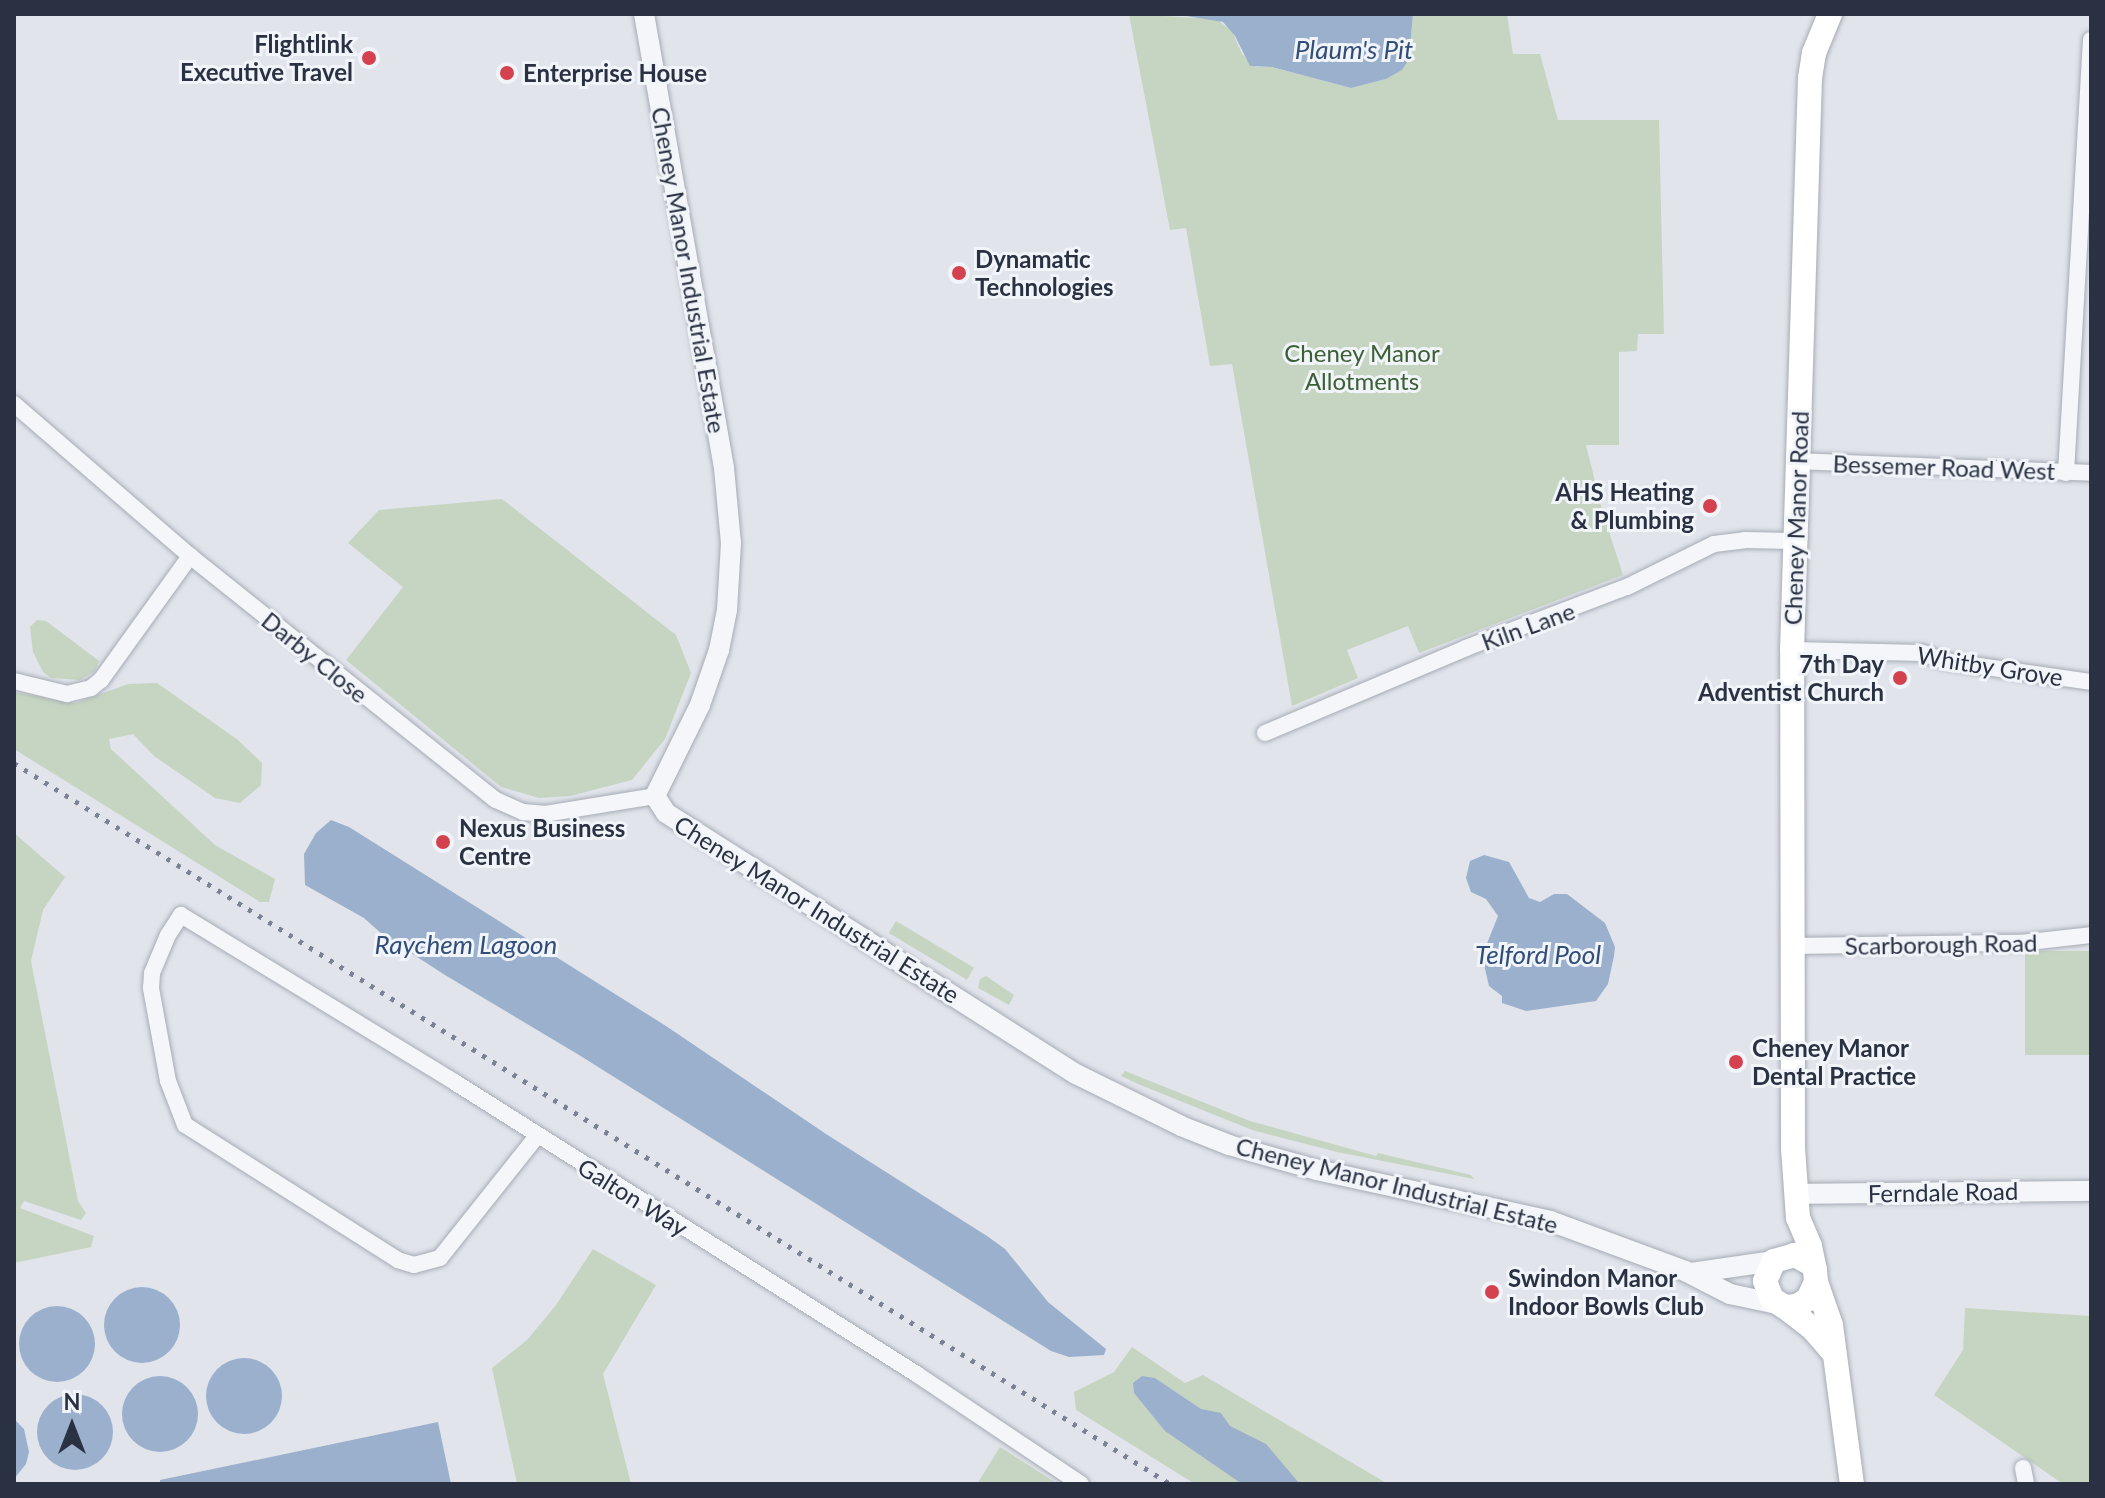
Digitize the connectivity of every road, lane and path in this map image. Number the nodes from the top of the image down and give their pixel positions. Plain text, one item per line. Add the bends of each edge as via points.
1 (644, 14) edge
2 (1830, 14) edge
3 (2091, 40) edge
4 (2086, 194) edge
5 (14, 404) edge
6 (1797, 461) junction
7 (2066, 473) junction
8 (2091, 473) edge
9 (1794, 541) junction
10 (190, 556) junction
11 (1792, 650) junction
12 (14, 681) edge
13 (2091, 682) edge
14 (1265, 733) dead end
15 (655, 796) junction
16 (2091, 935) edge
17 (1791, 946) junction
18 (537, 1136) junction
19 (2091, 1191) edge
20 (1797, 1206) junction
21 (1778, 1259) junction
22 (1691, 1273) junction
23 (1815, 1274) junction
24 (1781, 1305) junction
25 (1833, 1352) junction
26 (1081, 1484) edge
27 (1852, 1484) edge

1 - 15 street, Cheney Manor Industrial Estate via 724,468 731,559 715,663
2 - 6 main road, Cheney Manor Road via 1810,78
3 - 4 street
4 - 7 street
5 - 10 street, Darby Close
6 - 7 street, Bessemer Road West
6 - 9 main road, Cheney Manor Road
7 - 8 street, Bessemer Road West
9 - 11 main road, Cheney Manor Road
9 - 14 street, Kiln Lane via 1714,544 1616,592
10 - 12 street via 91,688 67,694
10 - 15 street, Darby Close via 505,805 544,814
11 - 13 street, Whitby Grove via 1923,653 1944,661
11 - 17 main road, Cheney Manor Road
15 - 22 street, Cheney Manor Industrial Estate via 673,819 1076,1074 1142,1108 1229,1145 1317,1170 1519,1212
16 - 17 street, Scarborough Road via 2020,943
17 - 20 main road, Cheney Manor Road
18 - 18 street, Galton Way via 440,1258 414,1265 398,1260 185,1125 176,1108 151,988 157,959 181,915
18 - 26 street, Galton Way
19 - 20 street, Ferndale Road
20 - 21 main road, Cheney Manor Road
20 - 23 main road, Cheney Manor Road
21 - 22 street, Cheney Manor Industrial Estate
21 - 23 main road via 1801,1256
21 - 24 main road via 1765,1281
22 - 24 street, Cheney Manor Industrial Estate via 1743,1299
23 - 24 main road via 1808,1299
23 - 25 main road, Cheney Manor Road via 1827,1307
24 - 25 main road
25 - 27 main road, Cheney Manor Road

